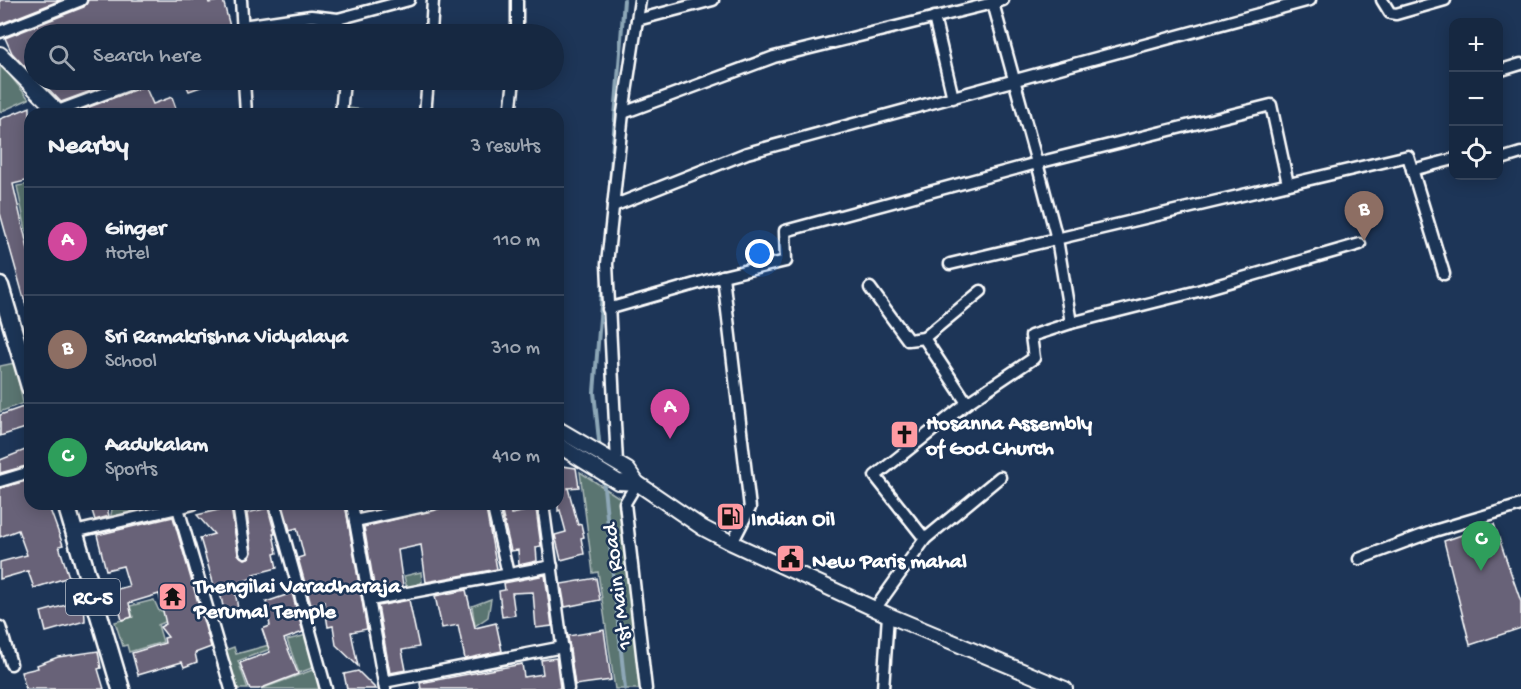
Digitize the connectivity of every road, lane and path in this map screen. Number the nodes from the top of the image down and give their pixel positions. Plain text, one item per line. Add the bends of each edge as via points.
1 (81, 0) edge
2 (241, 0) edge
3 (409, 0) edge
4 (434, 0) edge
5 (517, 0) edge
6 (640, 0) edge
7 (713, 0) edge
8 (1310, 0) edge
9 (1382, 0) edge
10 (1445, 0) edge
11 (996, 1) edge
12 (934, 17) junction
13 (637, 20) junction
14 (243, 24) edge
15 (272, 24) edge
16 (432, 24) edge
17 (517, 24) edge
18 (0, 32) edge
19 (0, 54) edge
20 (1521, 64) edge
21 (1503, 69) edge
22 (24, 78) edge
23 (1014, 82) junction
24 (36, 90) edge
25 (116, 90) edge
26 (245, 90) edge
27 (343, 90) edge
28 (427, 90) edge
29 (513, 90) edge
30 (953, 98) junction
31 (54, 108) edge
32 (71, 108) edge
33 (246, 108) edge
34 (342, 108) edge
35 (426, 108) edge
36 (511, 108) edge
37 (623, 113) junction
38 (1521, 153) edge
39 (1503, 158) edge
40 (1449, 160) edge
41 (1037, 164) junction
42 (1412, 170) junction
43 (1288, 184) junction
44 (613, 206) junction
45 (1057, 239) junction
46 (1360, 244) dead end
47 (950, 264) dead end
48 (1444, 274) dead end
49 (723, 276) junction
50 (870, 288) dead end
51 (981, 291) dead end
52 (1, 296) edge
53 (608, 309) junction
54 (1071, 323) junction
55 (924, 338) junction
56 (24, 368) edge
57 (967, 403) junction
58 (564, 433) edge
59 (564, 449) edge
60 (616, 463) junction
61 (24, 474) edge
62 (1000, 477) dead end
63 (0, 481) edge
64 (637, 483) junction
65 (1521, 505) edge
66 (68, 510) edge
67 (169, 510) edge
68 (179, 510) edge
69 (239, 510) edge
70 (277, 510) edge
71 (353, 510) edge
72 (406, 510) edge
73 (493, 510) edge
74 (544, 510) edge
75 (356, 521) junction
76 (74, 532) junction
77 (925, 539) junction
78 (732, 543) junction
79 (245, 552) dead end
80 (1359, 560) dead end
81 (552, 566) junction
82 (508, 574) junction
83 (370, 600) junction
84 (875, 609) junction
85 (888, 615) junction
86 (0, 627) edge
87 (563, 647) junction
88 (11, 664) dead end
89 (384, 686) edge
90 (121, 689) edge
91 (231, 689) edge
92 (326, 689) edge
93 (568, 689) edge
94 (646, 689) edge
95 (883, 689) edge
96 (1065, 689) edge

1 - 18 street
2 - 14 street
3 - 15 street via 338,19 311,16
4 - 16 street
5 - 17 street
6 - 13 street
7 - 13 street
8 - 23 street
9 - 10 street via 1390,13 1396,14
11 - 12 street
11 - 23 street
12 - 30 street
12 - 37 street via 774,57
13 - 37 street
19 - 22 street
20 - 21 street
23 - 30 street
23 - 41 street
24 - 31 street
25 - 32 street
26 - 33 street
27 - 34 street
28 - 35 street
29 - 36 street
30 - 44 street via 747,153
37 - 44 street
38 - 39 street
40 - 42 street
41 - 43 street via 1271,105
41 - 45 street
41 - 49 street via 785,231 786,261
42 - 43 street via 1408,156
42 - 48 street
43 - 45 street
44 - 53 street via 607,264
45 - 47 street
45 - 54 street
46 - 54 street
49 - 53 street
49 - 78 street via 750,508
50 - 55 street via 908,340
51 - 55 street
52 - 56 main road
53 - 60 street
54 - 57 street via 1031,336 1034,358
55 - 57 street
57 - 77 street via 875,476
58 - 60 street
59 - 64 street via 618,482
60 - 64 street via 628,470
61 - 63 street
62 - 77 street
64 - 78 street via 702,528
64 - 94 street, 1st Main Road via 625,503
65 - 80 street via 1434,531
66 - 76 main road, RC-5
67 - 76 street
68 - 91 street
69 - 79 street
70 - 92 street
71 - 75 street
72 - 75 street
73 - 82 street
74 - 81 street
75 - 83 street
76 - 90 main road, RC-5
77 - 84 street
78 - 84 street
81 - 82 street
81 - 87 street
82 - 83 street
83 - 89 street
84 - 85 street
85 - 95 street
85 - 96 street
86 - 88 street
87 - 89 street
87 - 93 street

